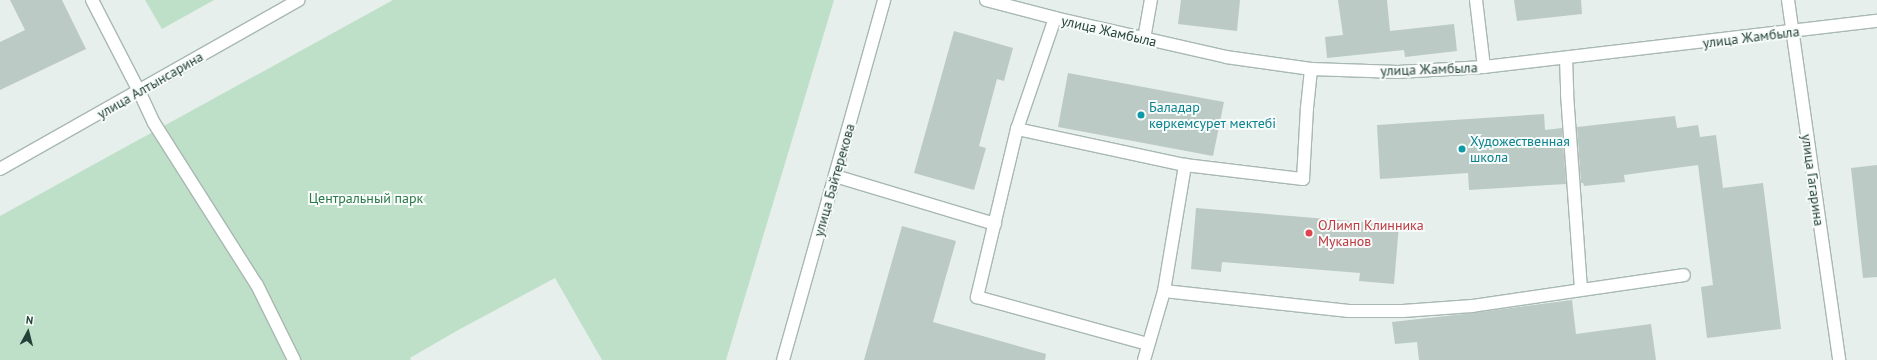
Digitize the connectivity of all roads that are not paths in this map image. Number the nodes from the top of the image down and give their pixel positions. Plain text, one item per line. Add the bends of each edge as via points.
1 (92, 0) edge
2 (299, 0) edge
3 (884, 0) edge
4 (986, 0) edge
5 (1151, 0) edge
6 (1476, 0) edge
7 (1788, 0) edge
8 (1054, 18) junction
9 (1877, 21) edge
10 (1793, 32) junction
11 (1144, 39) junction
12 (1566, 58) junction
13 (1484, 67) junction
14 (1311, 69) junction
15 (139, 91) junction
16 (1017, 129) junction
17 (1185, 165) junction
18 (0, 169) edge
19 (835, 176) junction
20 (995, 224) junction
21 (1684, 275) dead end
22 (1581, 290) junction
23 (1164, 291) junction
24 (1148, 344) junction
25 (294, 360) edge
26 (783, 360) edge
27 (1144, 360) edge
28 (1839, 360) edge

1 - 15 street
2 - 15 street, улица Алтынсарина
3 - 19 street, улица Байтерекова
4 - 8 street, улица Жамбыла
5 - 11 street
6 - 13 street
7 - 10 street, улица Гагарина
8 - 11 street, улица Жамбыла
8 - 16 street
9 - 10 street, улица Жамбыла
10 - 12 street, улица Жамбыла
10 - 28 street, улица Гагарина
11 - 14 street, улица Жамбыла via 1226,58
12 - 13 street, улица Жамбыла
12 - 22 street
13 - 14 street, улица Жамбыла via 1398,72
14 - 17 street via 1303,179
15 - 18 street, улица Алтынсарина
15 - 25 street via 154,123 257,285
16 - 17 street
16 - 20 street
17 - 23 street
19 - 20 street
19 - 26 street, улица Байтерекова
20 - 24 street via 977,297
21 - 22 street
22 - 23 street via 1472,306 1403,311 1349,311
23 - 24 street
24 - 27 street

